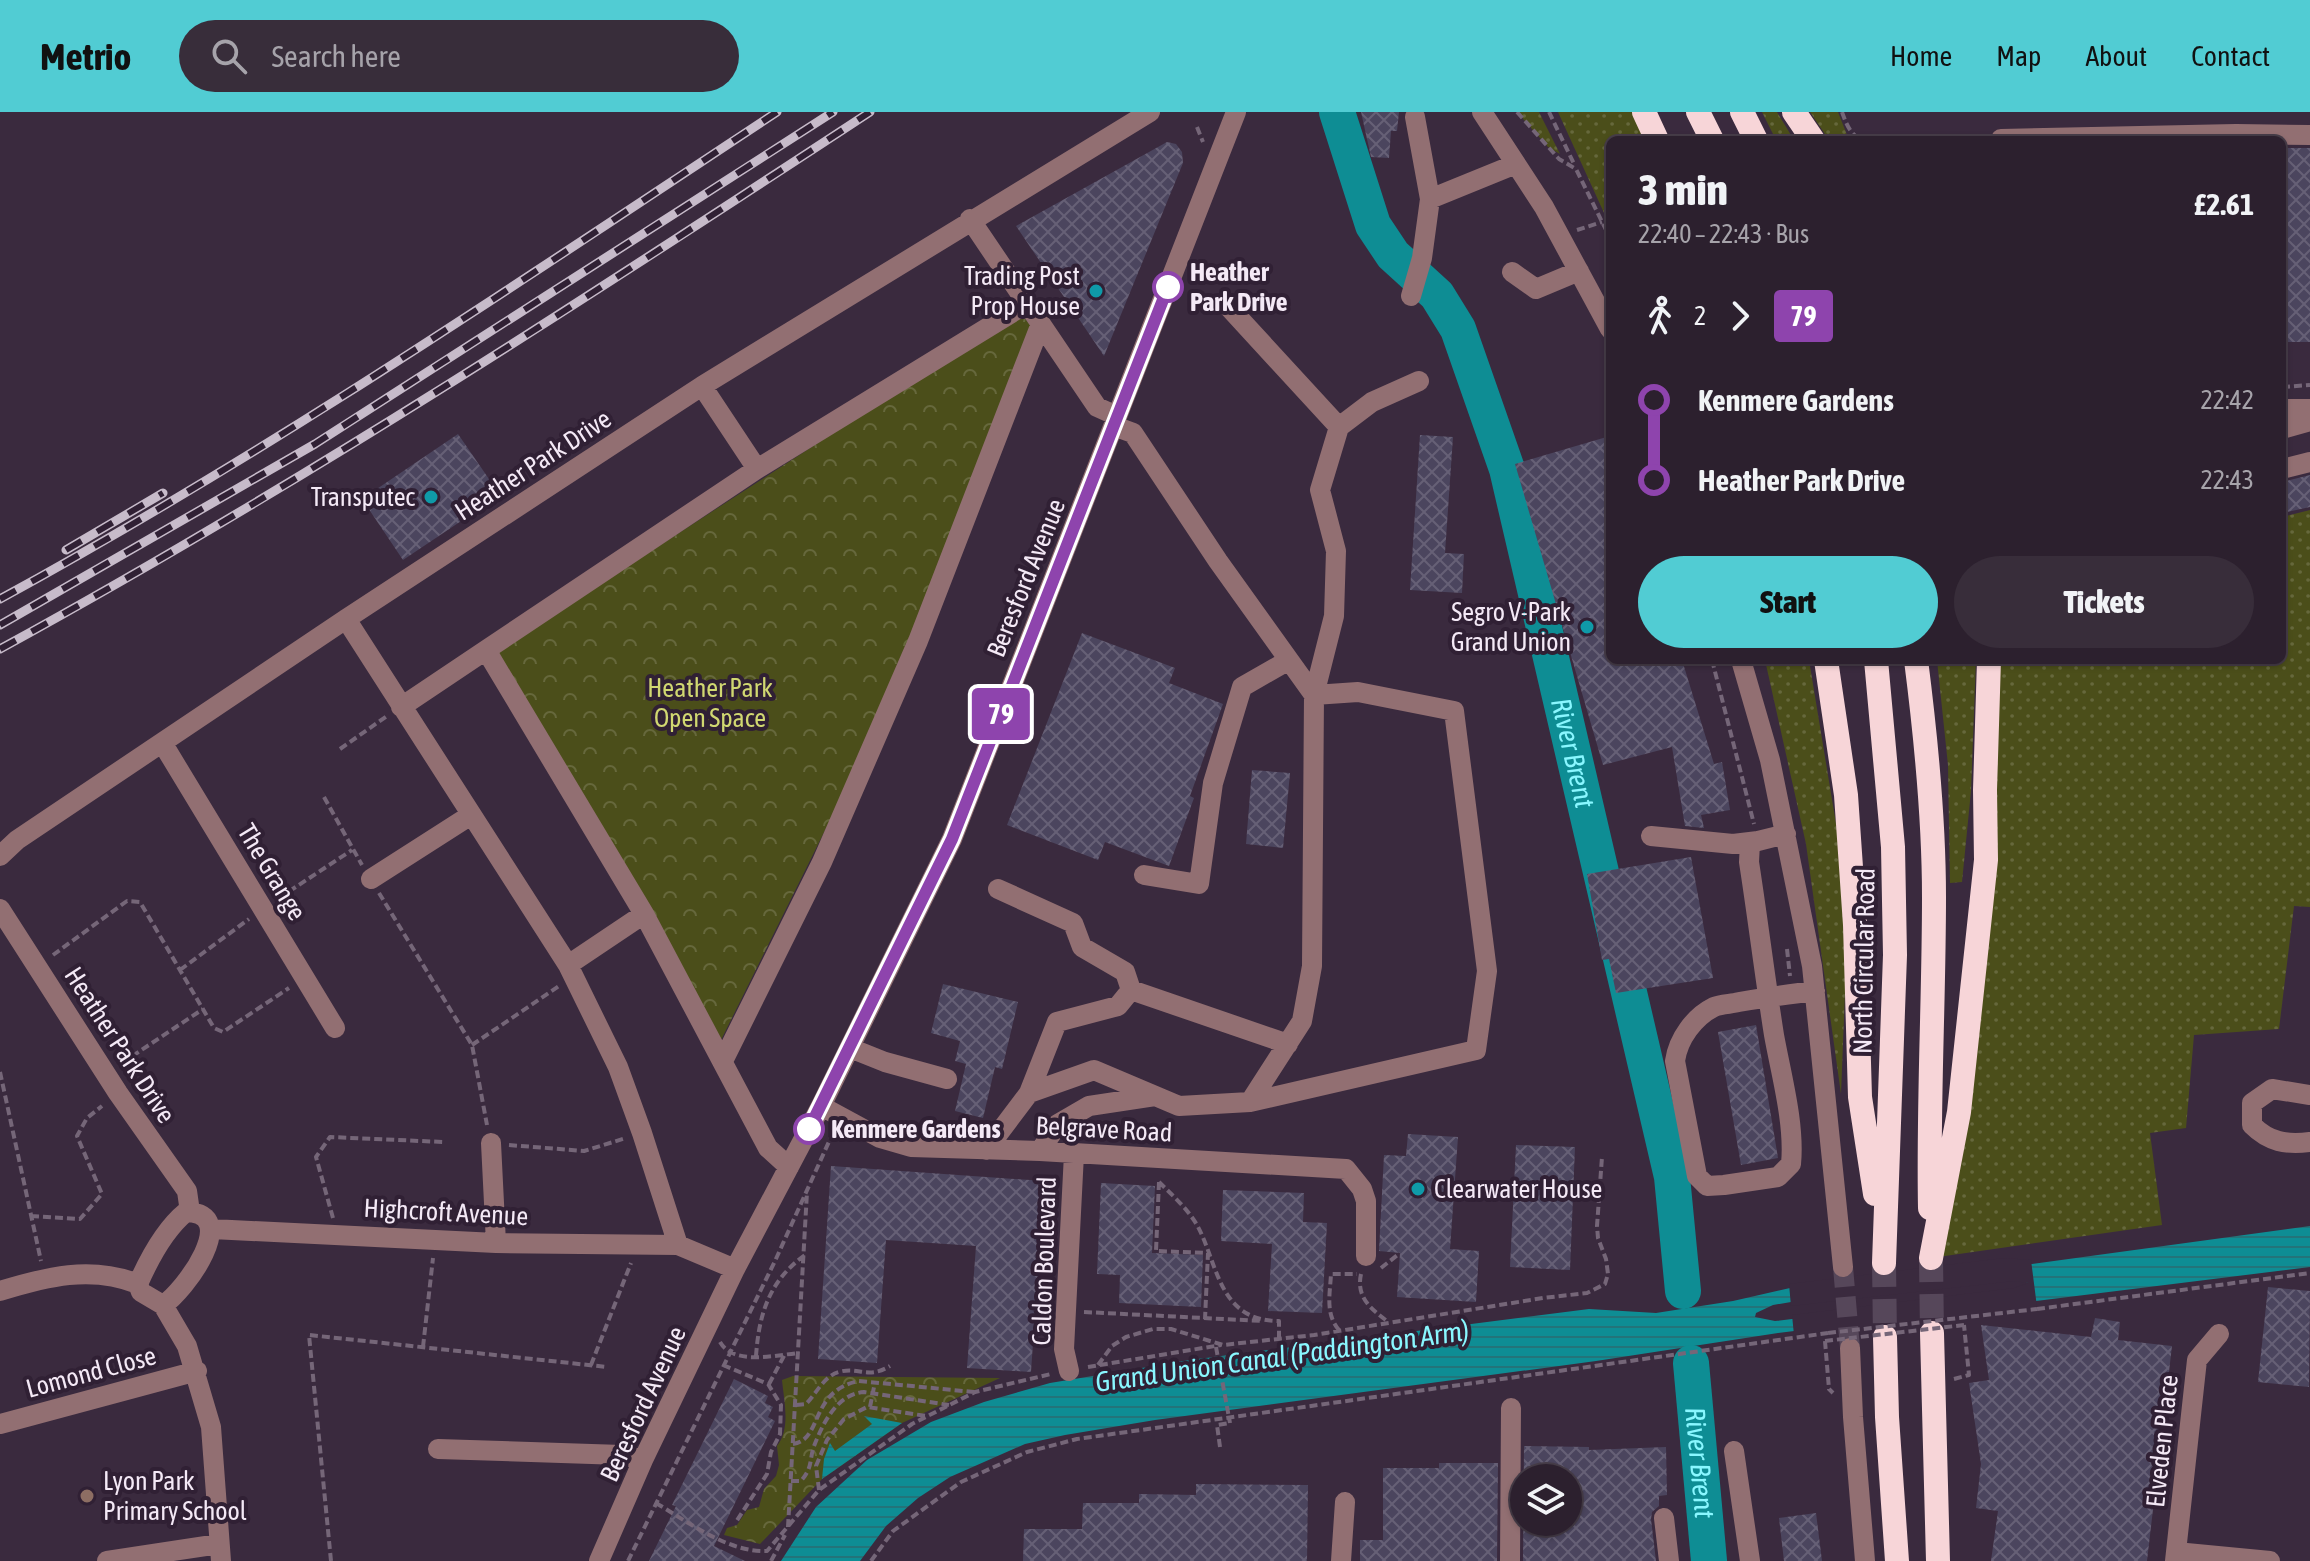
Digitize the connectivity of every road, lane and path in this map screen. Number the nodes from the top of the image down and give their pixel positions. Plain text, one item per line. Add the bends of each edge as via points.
1 (1150, 112) edge
2 (1236, 112) edge
3 (1482, 112) edge
4 (1517, 112) edge
5 (1549, 112) edge
6 (1644, 112) edge
7 (1698, 112) edge
8 (1742, 112) edge
9 (1794, 112) edge
10 (1842, 112) edge
11 (1415, 117) dead end
12 (2310, 135) edge
13 (1655, 136) edge
14 (1710, 136) edge
15 (1754, 136) edge
16 (1810, 136) edge
17 (1855, 136) edge
18 (2142, 136) edge
19 (1516, 164) junction
20 (1576, 169) junction
21 (1430, 199) junction
22 (970, 219) junction
23 (1602, 222) junction
24 (1606, 230) edge
25 (1560, 236) junction
26 (1579, 271) junction
27 (1512, 272) dead end
28 (1411, 296) dead end
29 (1225, 303) dead end
30 (1026, 304) junction
31 (1606, 322) edge
32 (1040, 326) junction
33 (1419, 381) dead end
34 (2310, 385) edge
35 (702, 386) junction
36 (2286, 387) edge
37 (2286, 409) edge
38 (2310, 409) edge
39 (1116, 421) junction
40 (2310, 421) edge
41 (1339, 427) junction
42 (2286, 428) edge
43 (2310, 462) edge
44 (2286, 468) edge
45 (757, 469) junction
46 (346, 619) junction
47 (486, 650) junction
48 (1289, 660) junction
49 (1742, 664) edge
50 (1827, 664) edge
51 (1876, 664) edge
52 (1916, 664) edge
53 (1989, 664) edge
54 (1314, 695) junction
55 (401, 707) junction
56 (163, 744) junction
57 (340, 749) dead end
58 (324, 797) dead end
59 (471, 815) junction
60 (1786, 834) junction
61 (1651, 836) dead end
62 (1750, 843) junction
63 (0, 856) edge
64 (1144, 875) dead end
65 (371, 879) junction
66 (998, 889) dead end
67 (0, 909) edge
68 (644, 914) junction
69 (38, 966) junction
70 (571, 971) junction
71 (304, 978) junction
72 (1131, 990) junction
73 (1815, 991) junction
74 (1770, 997) junction
75 (203, 1009) junction
76 (335, 1028) dead end
77 (1288, 1044) junction
78 (472, 1045) junction
79 (850, 1048) junction
80 (723, 1061) junction
81 (0, 1072) edge
82 (107, 1073) junction
83 (947, 1079) dead end
84 (118, 1093) junction
85 (1029, 1093) junction
86 (2310, 1095) edge
87 (1155, 1096) junction
88 (1250, 1102) junction
89 (821, 1106) junction
90 (642, 1133) junction
91 (829, 1141) dead end
92 (443, 1142) dead end
93 (2310, 1142) edge
94 (491, 1143) junction
95 (986, 1150) junction
96 (1040, 1151) junction
97 (1074, 1154) junction
98 (1602, 1157) dead end
99 (789, 1167) junction
100 (807, 1190) junction
101 (190, 1212) junction
102 (31, 1216) junction
103 (212, 1229) junction
104 (336, 1233) junction
105 (435, 1239) junction
106 (496, 1243) junction
107 (639, 1244) junction
108 (678, 1245) junction
109 (1208, 1253) junction
110 (1400, 1253) dead end
111 (805, 1255) junction
112 (1363, 1265) junction
113 (1843, 1267) tunnel mouth
114 (735, 1269) junction
115 (2310, 1273) edge
116 (44, 1278) junction
117 (138, 1284) junction
118 (0, 1291) edge
119 (163, 1305) junction
120 (1067, 1311) junction
121 (1149, 1316) junction
122 (1205, 1319) junction
123 (1265, 1321) junction
124 (1388, 1322) junction
125 (1148, 1330) junction
126 (1339, 1330) junction
127 (1932, 1333) tunnel mouth
128 (2219, 1334) dead end
129 (1203, 1337) junction
130 (1885, 1337) tunnel mouth
131 (1279, 1339) junction
132 (719, 1341) dead end
133 (1223, 1345) junction
134 (423, 1347) junction
135 (1850, 1348) tunnel mouth
136 (729, 1352) junction
137 (799, 1353) junction
138 (785, 1354) junction
139 (756, 1356) junction
140 (591, 1365) junction
141 (722, 1365) junction
142 (1098, 1365) junction
143 (890, 1366) dead end
144 (607, 1367) dead end
145 (197, 1371) junction
146 (1069, 1371) junction
147 (877, 1374) junction
148 (1969, 1375) dead end
149 (875, 1382) junction
150 (768, 1384) junction
151 (1829, 1389) dead end
152 (975, 1392) junction
153 (873, 1393) junction
154 (796, 1405) junction
155 (951, 1405) junction
156 (870, 1407) junction
157 (1511, 1408) dead end
158 (927, 1416) junction
159 (0, 1424) edge
160 (780, 1434) junction
161 (794, 1435) junction
162 (793, 1444) junction
163 (1220, 1447) dead end
164 (438, 1449) dead end
165 (1734, 1451) dead end
166 (643, 1460) junction
167 (791, 1481) junction
168 (819, 1490) junction
169 (1345, 1502) dead end
170 (656, 1503) junction
171 (1664, 1518) dead end
172 (736, 1522) dead end
173 (788, 1530) junction
174 (220, 1552) edge
175 (2176, 1556) edge
176 (107, 1561) edge
177 (331, 1561) edge
178 (599, 1561) edge
179 (628, 1561) edge
180 (771, 1561) edge
181 (871, 1561) edge
182 (1341, 1561) edge
183 (1510, 1561) edge
184 (1669, 1561) edge
185 (1750, 1561) edge
186 (1865, 1561) edge
187 (1897, 1561) edge
188 (1938, 1561) edge
189 (2270, 1561) edge

1 - 22 street, Heather Park Drive
2 - 39 street, Beresford Avenue
3 - 19 street
4 - 20 path via 1559,159
5 - 20 path
6 - 13 highway
7 - 14 highway
8 - 15 highway
9 - 16 highway
10 - 17 path
11 - 21 street
12 - 18 street
19 - 21 street
19 - 25 street
20 - 23 path
21 - 28 street
22 - 30 street
22 - 35 street, Heather Park Drive
23 - 24 path
23 - 25 path
25 - 26 street
26 - 27 street via 1536,289
26 - 31 street
29 - 41 street
30 - 32 street
30 - 45 street
32 - 39 street via 1097,407
32 - 80 street via 918,641 828,848
33 - 41 street via 1372,402
34 - 36 path
35 - 45 street
35 - 46 street, Heather Park Drive
37 - 38 street
39 - 48 street via 1133,433
39 - 79 street, Beresford Avenue via 952,839
40 - 42 street
41 - 54 street via 1320,490 1336,551 1334,616
43 - 44 street
45 - 47 street
46 - 55 street
46 - 56 street, Heather Park Drive
47 - 55 street
47 - 68 street
48 - 54 street
48 - 64 street via 1242,687 1213,783 1199,884
49 - 60 street
50 - 51 highway, North Circular Road via 1846,795 1860,1097 1884,1258 1895,955 1893,847
52 - 53 highway via 1934,895 1928,1112 1931,1258 1959,1112 1986,860
54 - 77 street via 1312,966 1302,1021
54 - 88 street via 1358,692 1454,711 1487,971 1476,1050
55 - 57 path
55 - 59 street
56 - 63 street, Heather Park Drive
56 - 71 street, The Grange
58 - 65 path
59 - 65 street
59 - 70 street
60 - 62 street
60 - 73 street
61 - 62 street
62 - 74 street
65 - 78 path
66 - 72 street via 1073,923 1082,947 1125,972
67 - 69 street, Heather Park Drive
68 - 70 street
68 - 80 street
69 - 75 path via 127,901 140,902
69 - 82 street, Heather Park Drive
70 - 78 path
70 - 90 street via 618,1067
71 - 75 path via 223,1032 214,1028
71 - 76 street, The Grange
72 - 77 street
72 - 85 street via 1118,1006 1057,1022
73 - 74 street
73 - 113 street
74 - 74 street via 1715,1006 1677,1046 1675,1061 1697,1176 1707,1186 1778,1177 1791,1164
75 - 82 path
77 - 88 street
78 - 94 path
79 - 83 street
79 - 89 street, Beresford Avenue
80 - 99 street via 768,1148
81 - 102 path
82 - 84 street, Heather Park Drive
84 - 101 street, Heather Park Drive via 187,1191
84 - 102 path via 87,1118 77,1136 102,1194 80,1219
85 - 87 street via 1094,1070
85 - 95 street
86 - 93 street via 2272,1089 2252,1103 2252,1125 2265,1139
87 - 88 street via 1179,1106
87 - 96 street via 1089,1106 1058,1124
89 - 95 street, Belgrave Road via 895,1143
89 - 99 street, Beresford Avenue
90 - 94 path via 584,1151
90 - 108 street
91 - 100 path
92 - 104 path via 330,1137 316,1157
94 - 106 street
95 - 96 street, Belgrave Road
96 - 97 street, Belgrave Road
97 - 112 street, Belgrave Road via 1346,1169 1366,1201
97 - 120 street, Caldon Boulevard
98 - 124 path via 1597,1226 1606,1259 1605,1284 1587,1293
99 - 114 street, Beresford Avenue
100 - 111 path
100 - 136 path
101 - 103 street via 204,1217
101 - 117 street via 168,1231
102 - 116 path
103 - 104 street, Highcroft Avenue
103 - 119 street via 197,1264
104 - 105 street, Highcroft Avenue
105 - 106 street, Highcroft Avenue
105 - 134 path
106 - 107 street, Highcroft Avenue
107 - 108 street, Highcroft Avenue
107 - 140 path
108 - 114 street
109 - 109 path via 1195,1221 1159,1182 1156,1251
109 - 122 path
109 - 123 path via 1225,1293
110 - 112 path via 1385,1267
111 - 137 path
111 - 139 path via 773,1288 758,1322
112 - 124 path via 1361,1292 1368,1306
112 - 126 path via 1331,1274 1329,1311
114 - 166 street, Beresford Avenue
115 - 181 path, bridge via 1794,1338 1077,1439 1027,1452 961,1482 893,1531
116 - 117 street via 85,1273
116 - 118 street
117 - 119 street via 141,1292
119 - 145 street
120 - 121 path
120 - 146 street, Caldon Boulevard via 1064,1349
121 - 122 path
121 - 125 path
122 - 123 path
123 - 131 path via 1279,1321
124 - 126 path
125 - 129 path
125 - 142 path via 1112,1346
126 - 131 path
127 - 188 highway
128 - 175 street, Elveden Place via 2197,1360
129 - 133 path
129 - 163 path, bridge via 1204,1349 1216,1347 1230,1423 1217,1425
130 - 187 highway
131 - 133 path
132 - 136 path
133 - 142 path
134 - 140 path
134 - 177 path via 309,1335
135 - 186 street
136 - 139 path
136 - 141 path
137 - 138 path
137 - 154 path
138 - 139 path
138 - 150 path
140 - 144 path
141 - 150 path
141 - 170 path
142 - 146 path
143 - 147 path
145 - 159 street, Lomond Close
145 - 174 street via 211,1427
146 - 152 path
147 - 149 path
147 - 154 path via 841,1371 806,1404
148 - 151 path, bridge via 1964,1325 1825,1341
149 - 152 path
149 - 153 path
149 - 162 path via 835,1389 808,1438
150 - 160 path via 781,1405
152 - 155 path
153 - 155 path
153 - 156 path
153 - 167 path via 843,1399 813,1449 810,1471 801,1481
154 - 161 path
155 - 158 path
156 - 158 path
156 - 168 path via 844,1419 827,1440 816,1466
157 - 183 street
158 - 168 path
160 - 161 path
160 - 172 path via 767,1474
161 - 162 path
162 - 167 path
164 - 166 street
165 - 185 street
166 - 178 street, Beresford Avenue
167 - 173 path
168 - 173 path
169 - 182 street
170 - 173 path via 751,1552 767,1551
170 - 179 path
171 - 184 street
173 - 180 path
174 - 176 street
175 - 189 street

